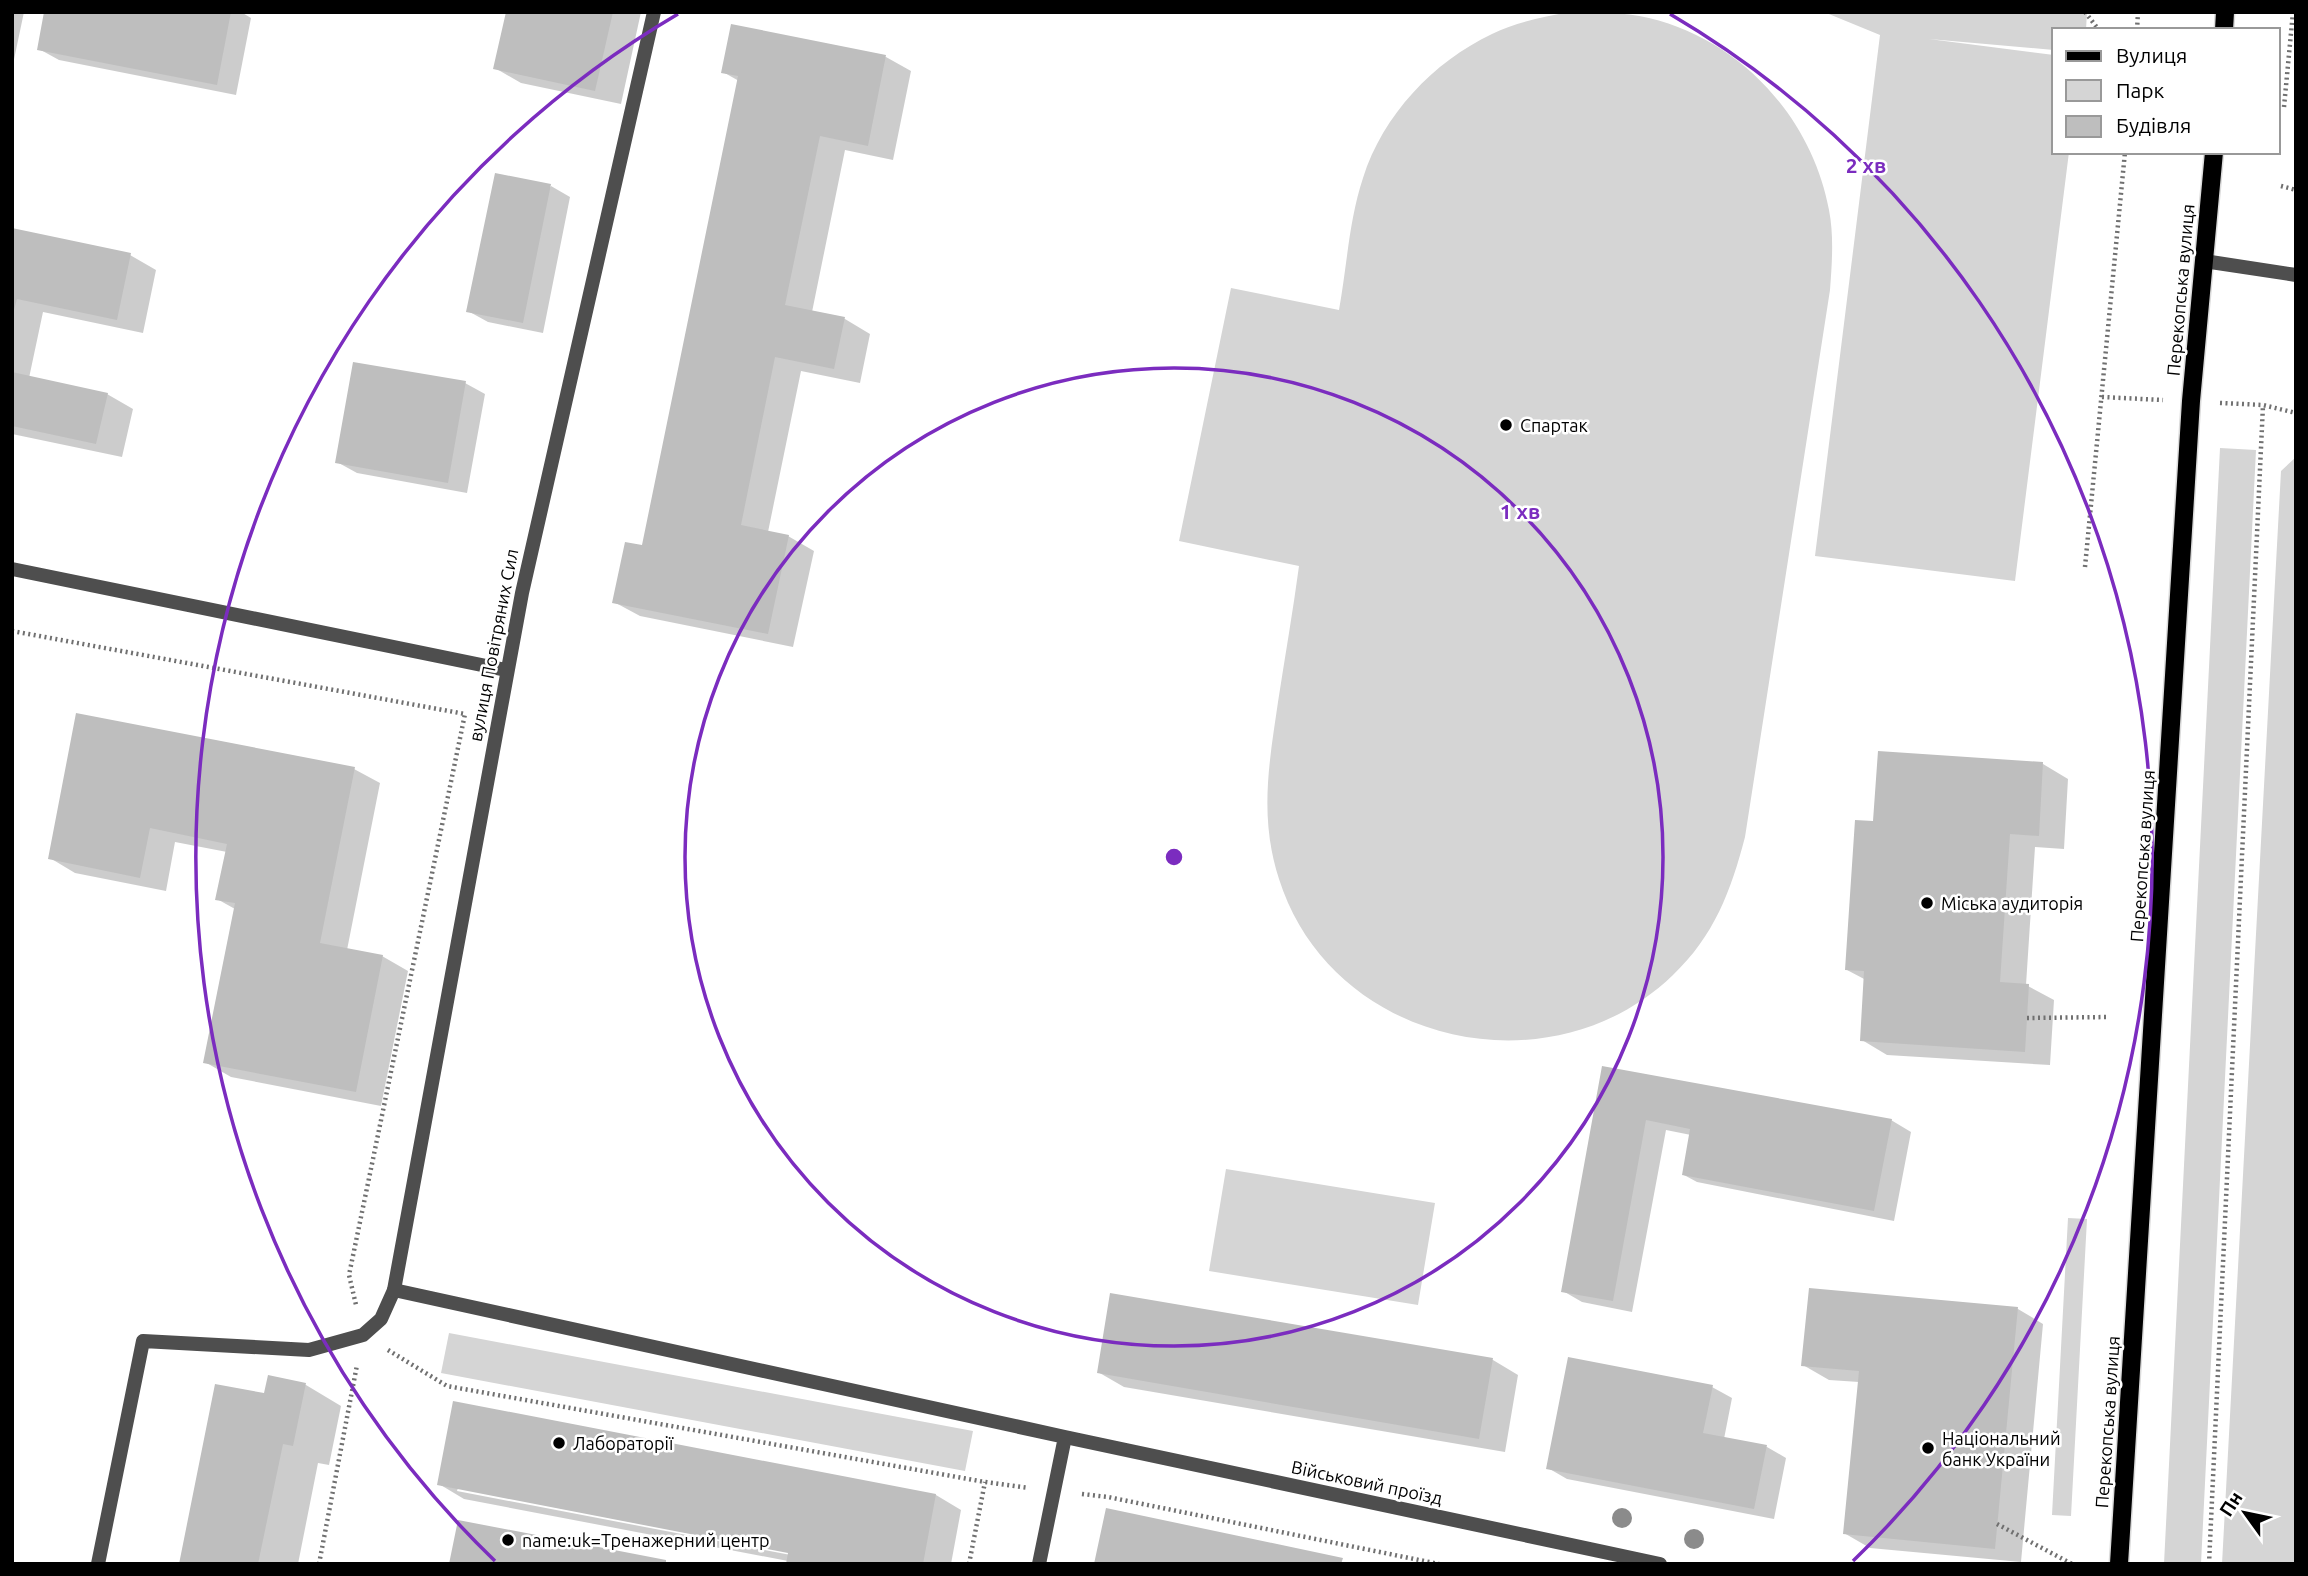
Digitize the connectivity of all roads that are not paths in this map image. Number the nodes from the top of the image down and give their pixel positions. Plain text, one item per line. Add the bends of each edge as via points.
1 (654, 12) edge
2 (2214, 154) edge
3 (2204, 261) junction
4 (2296, 275) edge
5 (12, 569) edge
6 (506, 670) junction
7 (394, 1290) junction
8 (1065, 1437) junction
9 (99, 1564) edge
10 (1039, 1564) edge
11 (1660, 1564) edge
12 (2119, 1564) edge

1 - 6 street, вулиця Повітряних Сил
2 - 3 main road, Перекопська вулиця
3 - 4 street
3 - 12 main road, Перекопська вулиця via 2190,411
5 - 6 street
6 - 7 street, вулиця Повітряних Сил
7 - 8 street, Військовий проїзд
7 - 9 street, вулиця Повітряних Сил via 381,1319 363,1335 309,1350 142,1341
8 - 10 street
8 - 11 street, Військовий проїзд

